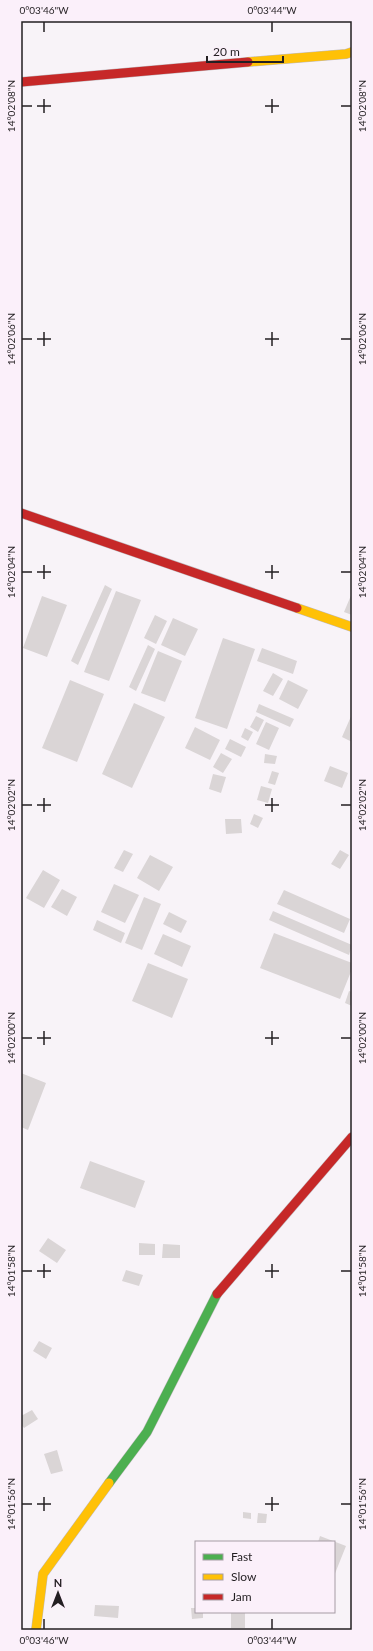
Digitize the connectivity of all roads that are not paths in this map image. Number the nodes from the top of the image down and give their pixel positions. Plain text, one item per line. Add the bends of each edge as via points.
1 (352, 52) edge
2 (21, 82) edge
3 (21, 514) edge
4 (352, 627) edge
5 (352, 1137) edge
6 (36, 1630) edge

1 - 2 street
3 - 4 street
5 - 6 street via 214,1297 147,1432 43,1574

